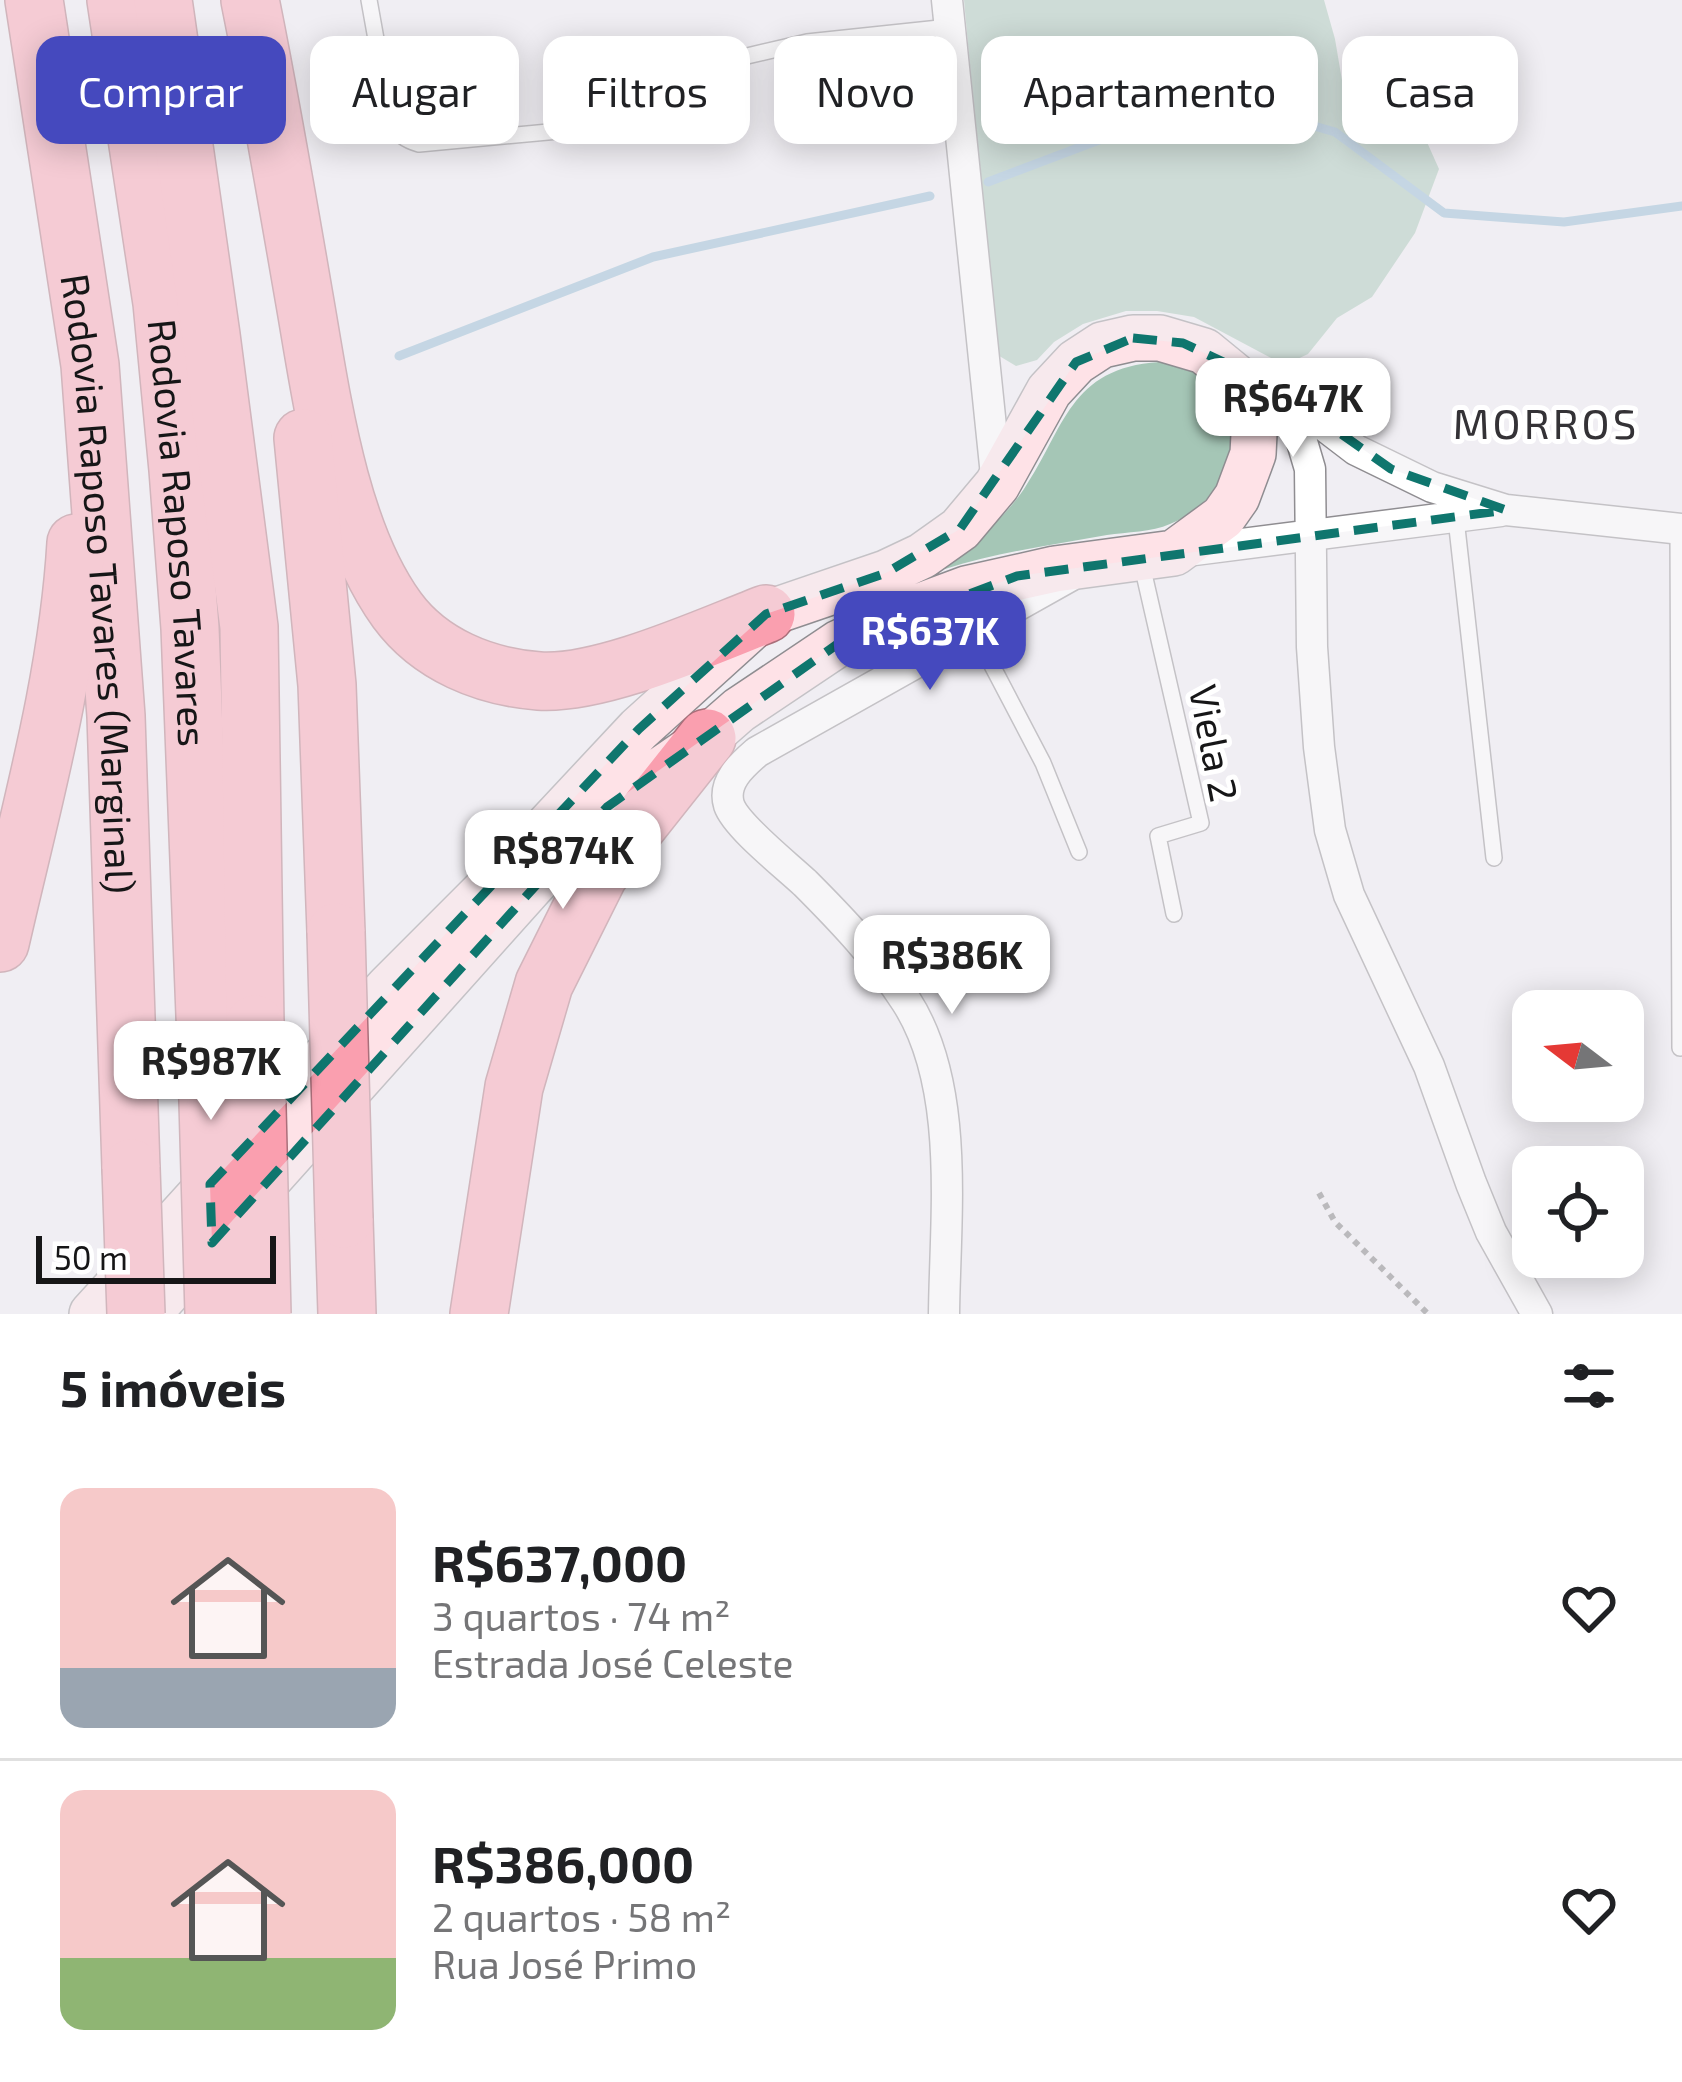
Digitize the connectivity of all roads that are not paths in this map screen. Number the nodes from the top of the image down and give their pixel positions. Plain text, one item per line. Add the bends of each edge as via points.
1 (34, 0) edge
2 (116, 0) edge
3 (163, 0) edge
4 (248, 0) edge
5 (369, 0) edge
6 (948, 14) edge
7 (1204, 351) junction
8 (90, 365) junction
9 (1272, 385) junction
10 (997, 485) junction
11 (1507, 510) junction
12 (1456, 519) junction
13 (1680, 528) edge
14 (1311, 537) junction
15 (1157, 555) junction
16 (1092, 564) junction
17 (766, 614) junction
18 (974, 631) junction
19 (707, 738) junction
20 (1078, 852) dead end
21 (1494, 857) dead end
22 (1174, 914) dead end
23 (0, 943) edge
24 (1680, 1048) edge
25 (92, 1314) edge
26 (136, 1314) edge
27 (148, 1314) edge
28 (214, 1314) edge
29 (262, 1314) edge
30 (347, 1314) edge
31 (479, 1314) edge
32 (944, 1314) edge
33 (1538, 1314) edge

1 - 8 highway, Rodovia Raposo Tavares (Marginal)
2 - 28 highway, Rodovia Raposo Tavares, bridge via 162,303 190,628
3 - 29 highway, Rodovia Raposo Tavares, bridge via 249,627
4 - 17 highway via 326,417 362,542 397,610 467,665 544,682 625,666
4 - 30 highway, bridge via 327,685
5 - 6 lane via 391,123 419,145 591,128 642,115 747,56
6 - 10 street
7 - 9 street
7 - 10 main road via 1133,338 1076,362 1049,391
7 - 15 main road via 1248,397 1253,454 1223,517
8 - 23 highway via 68,636
8 - 26 highway, Rodovia Raposo Tavares (Marginal), bridge via 116,716
9 - 11 street via 1391,469
9 - 14 street via 1306,448
10 - 17 main road via 960,530 922,556
11 - 12 street
11 - 13 street
12 - 14 street
12 - 21 lane
13 - 24 lane
14 - 15 street
14 - 33 street via 1319,747 1342,873 1429,1066 1491,1232
15 - 16 main road
15 - 22 lane, Viela 2 via 1201,823 1158,836
16 - 18 street
16 - 19 main road via 1017,576 915,608 838,643
17 - 25 main road via 639,729 389,987
18 - 20 lane via 1043,763
18 - 32 street via 757,752 728,791 742,823 860,941 928,1044 943,1113
19 - 27 main road via 607,807
19 - 31 highway via 599,874 544,984 514,1087

